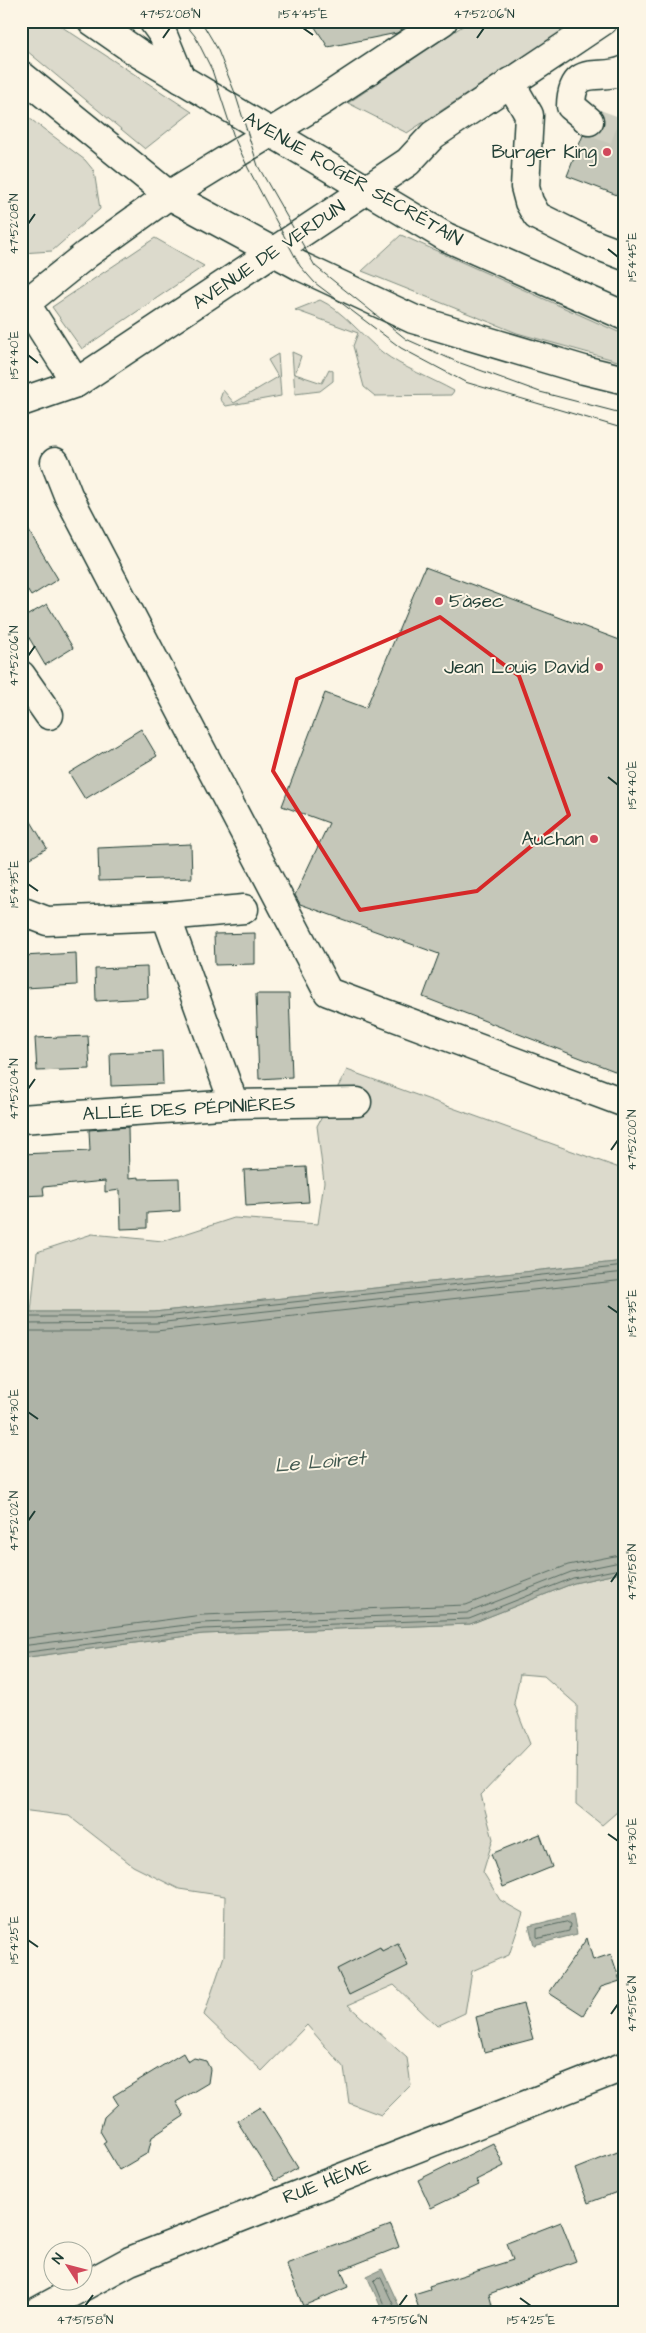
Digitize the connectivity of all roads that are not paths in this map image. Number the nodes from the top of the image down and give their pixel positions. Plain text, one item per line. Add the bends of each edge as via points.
1 (92, 21) edge
2 (153, 21) edge
3 (443, 21) edge
4 (603, 21) edge
5 (625, 70) edge
6 (21, 75) edge
7 (181, 78) junction
8 (510, 82) junction
9 (588, 121) tunnel mouth
10 (272, 132) junction
11 (367, 190) junction
12 (169, 195) junction
13 (276, 251) junction
14 (625, 256) edge
15 (23, 302) edge
16 (625, 316) edge
17 (625, 380) edge
18 (76, 383) junction
19 (21, 402) edge
20 (55, 462) dead end
21 (21, 675) edge
22 (49, 715) dead end
23 (244, 909) dead end
24 (21, 911) edge
25 (166, 916) junction
26 (357, 1102) dead end
27 (625, 1103) edge
28 (234, 1104) junction
29 (21, 1119) edge
30 (625, 2066) edge
31 (36, 2312) edge

1 - 7 street, AVENUE ROGER SECRÉTAIN
2 - 7 street via 163,35
3 - 10 street
4 - 8 street, AVENUE DE VERDUN
5 - 9 street via 591,73 574,87 571,106
6 - 12 street
7 - 10 street, AVENUE ROGER SECRÉTAIN
8 - 11 street, AVENUE DE VERDUN via 433,135 408,162
8 - 14 street via 529,115 525,187 538,216
10 - 11 street, AVENUE ROGER SECRÉTAIN
10 - 12 street
11 - 13 street, AVENUE DE VERDUN
11 - 16 street, AVENUE ROGER SECRÉTAIN via 446,237
12 - 13 street
12 - 15 street
13 - 17 street via 336,284 413,318
13 - 18 street, AVENUE DE VERDUN
15 - 18 street
18 - 19 street, AVENUE DE VERDUN
20 - 27 street via 68,495 328,992
21 - 22 street
23 - 25 street
24 - 25 street via 47,921
25 - 28 street
26 - 28 street, ALLÉE DES PÉPINIÈRES
28 - 29 street, ALLÉE DES PÉPINIÈRES
30 - 31 street, RUE HÈME via 130,2261

